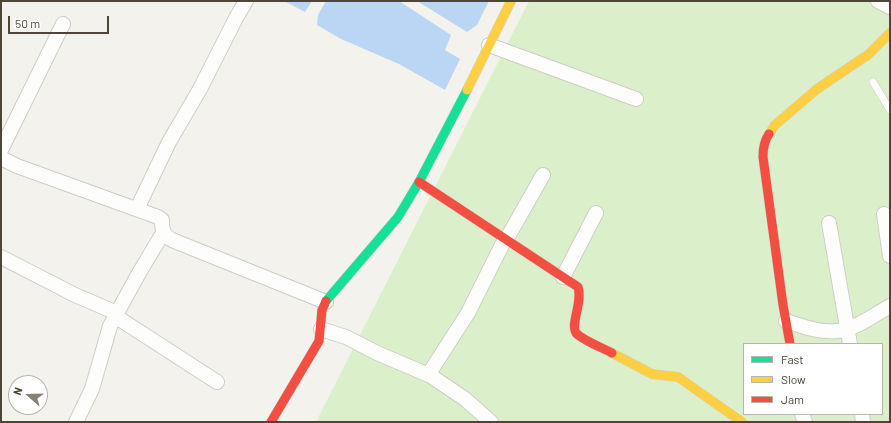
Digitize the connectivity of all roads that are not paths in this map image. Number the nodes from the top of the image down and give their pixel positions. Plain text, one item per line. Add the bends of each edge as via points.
1 (246, 1) edge
2 (511, 1) edge
3 (878, 1) edge
4 (890, 7) edge
5 (63, 24) dead end
6 (890, 33) edge
7 (489, 45) junction
8 (873, 82) dead end
9 (636, 99) dead end
10 (890, 110) edge
11 (1, 150) edge
12 (1, 158) edge
13 (543, 175) dead end
14 (419, 182) junction
15 (137, 209) junction
16 (596, 213) dead end
17 (884, 214) dead end
18 (829, 223) dead end
19 (163, 227) junction
20 (505, 239) junction
21 (890, 256) edge
22 (1, 258) edge
23 (563, 276) junction
24 (326, 302) junction
25 (890, 306) edge
26 (116, 315) junction
27 (786, 321) junction
28 (321, 329) junction
29 (847, 329) junction
30 (790, 343) edge
31 (850, 343) edge
32 (428, 375) junction
33 (217, 382) dead end
34 (76, 422) edge
35 (271, 422) edge
36 (491, 422) edge
37 (742, 422) edge

1 - 15 street via 169,142
2 - 7 street
3 - 4 street
5 - 11 street
6 - 27 street via 869,54 818,89 781,120 766,138 763,157
7 - 9 street
7 - 14 street
8 - 10 lane
12 - 15 street
13 - 20 street
14 - 20 street
14 - 24 street via 398,217
15 - 19 street
16 - 23 street
17 - 21 street
18 - 29 street
19 - 24 street via 166,237 172,240
19 - 26 street
20 - 23 street
20 - 32 street via 468,313
22 - 26 street
23 - 37 street via 580,291 574,328 578,334 652,374 678,377
24 - 28 street via 322,310
25 - 29 street
26 - 33 street
26 - 34 street via 110,326 92,389
27 - 29 street via 823,330
27 - 30 street
28 - 32 street via 346,337
28 - 35 street via 319,341
29 - 31 street
32 - 36 street via 465,399

